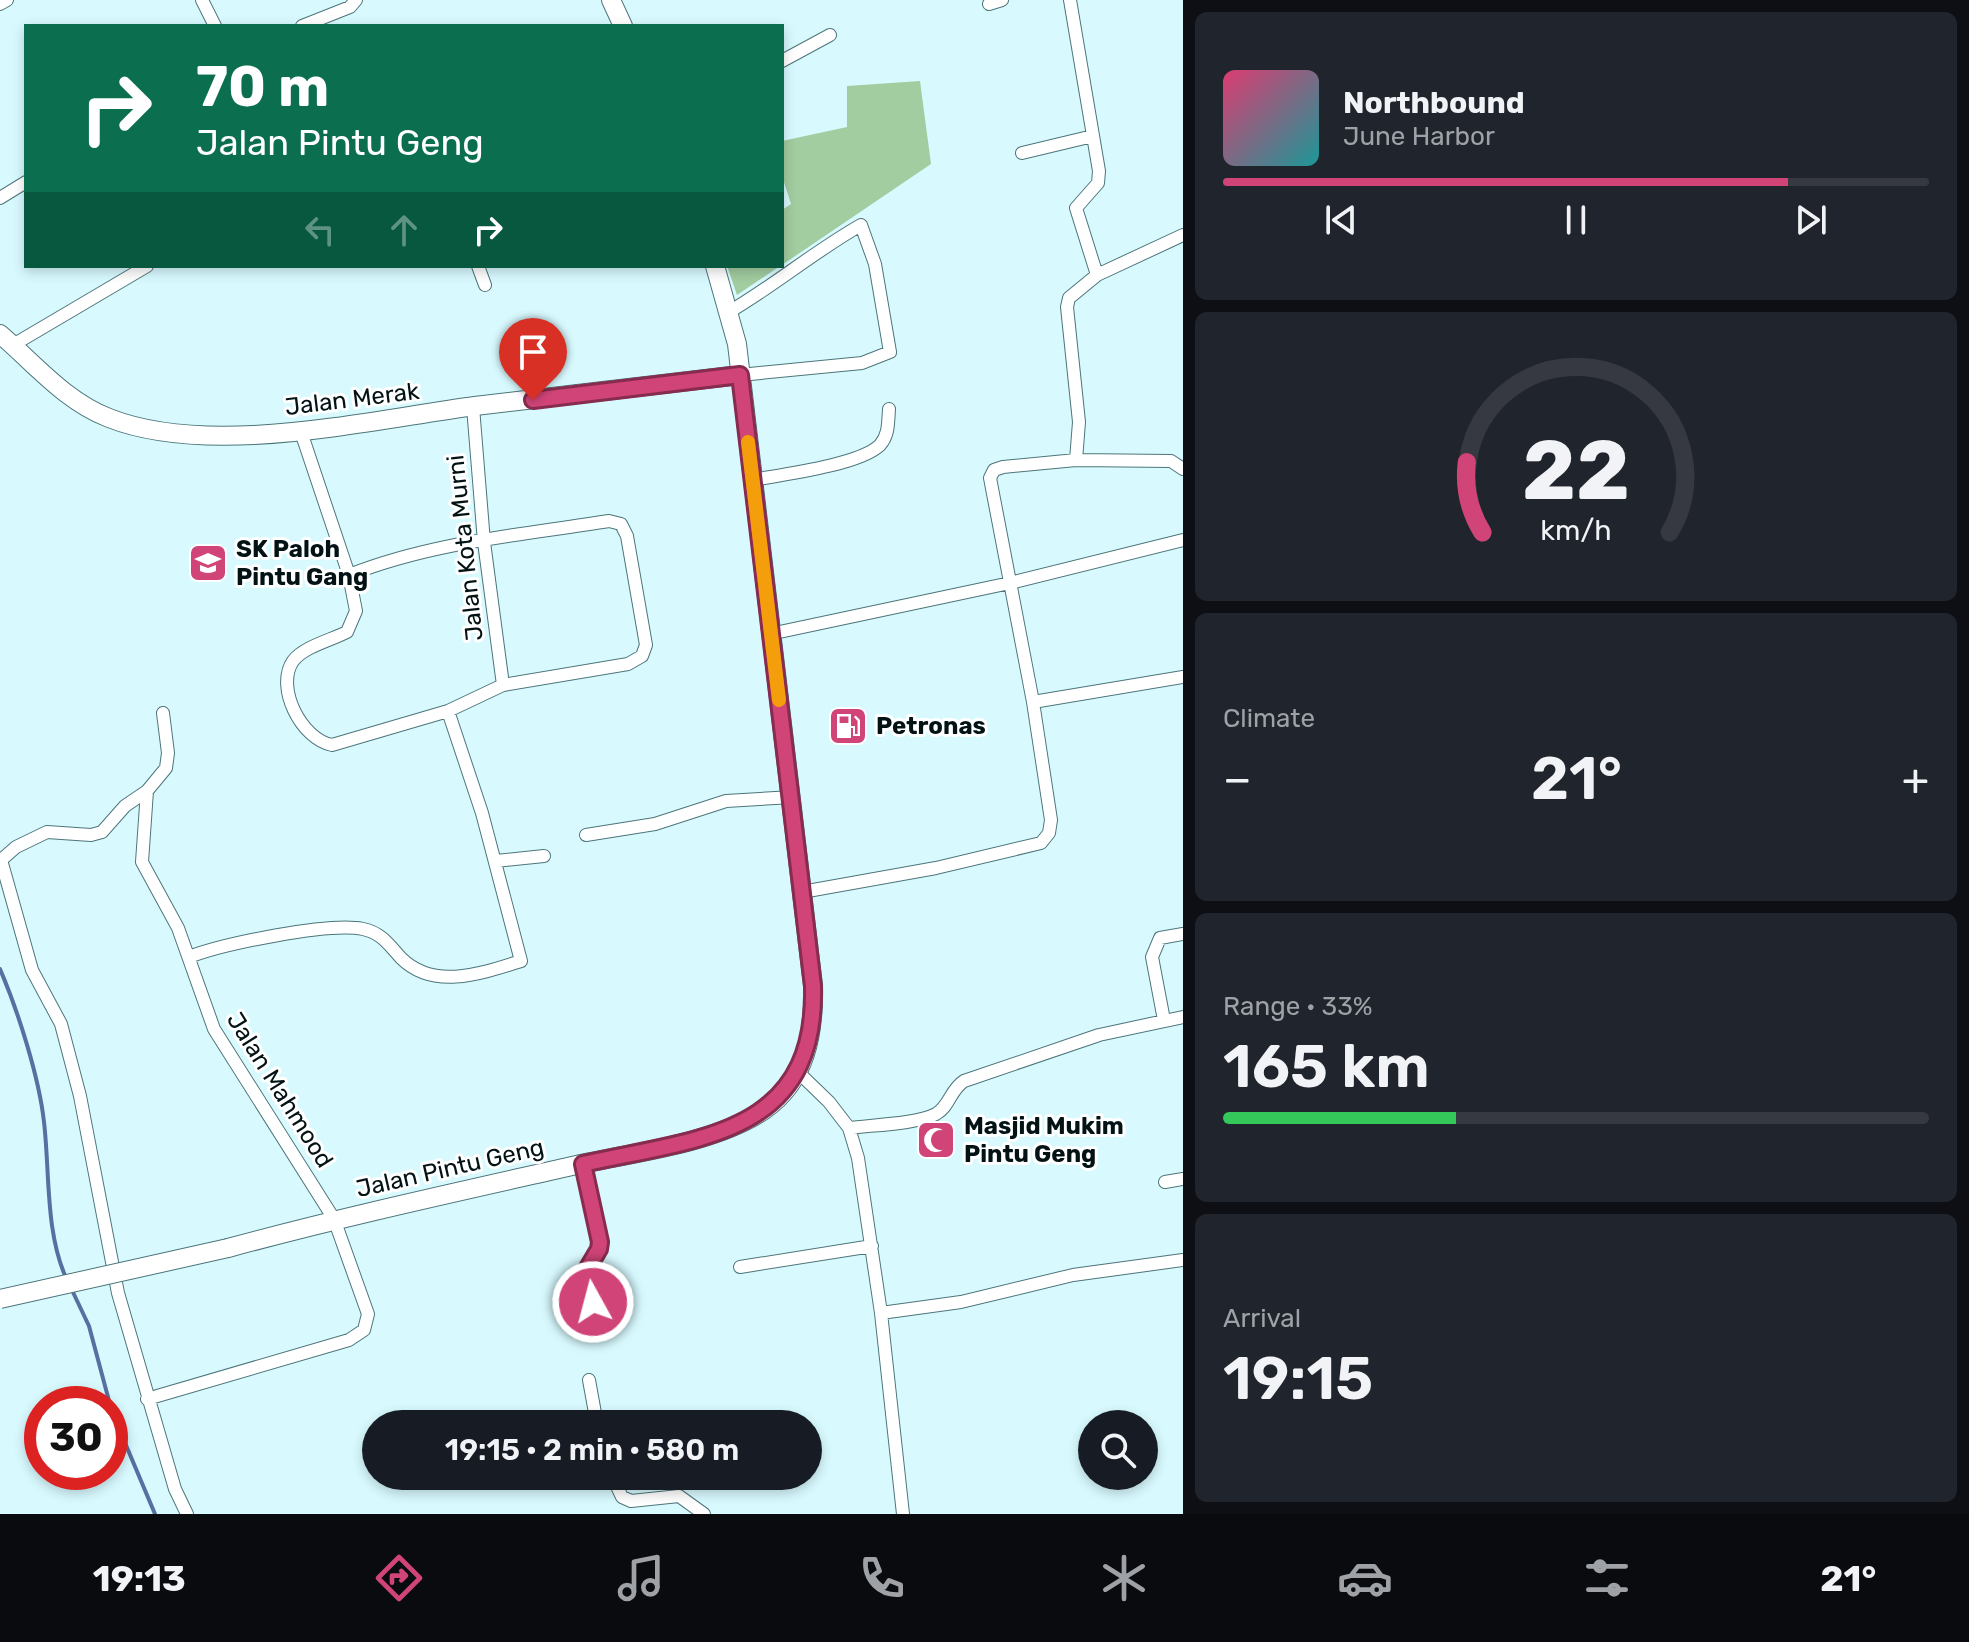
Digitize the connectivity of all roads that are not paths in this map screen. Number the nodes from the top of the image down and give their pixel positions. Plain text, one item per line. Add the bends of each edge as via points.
1 (7, 0) edge
2 (202, 0) edge
3 (356, 0) edge
4 (611, 0) edge
5 (1002, 0) edge
6 (1070, 0) edge
7 (0, 4) edge
8 (989, 4) dead end
9 (214, 24) edge
10 (307, 24) edge
11 (622, 24) edge
12 (830, 35) dead end
13 (784, 60) edge
14 (1093, 136) junction
15 (1022, 153) dead end
16 (24, 183) edge
17 (0, 198) edge
18 (1183, 235) edge
19 (143, 268) edge
20 (479, 268) edge
21 (716, 268) edge
22 (1097, 275) junction
23 (485, 285) dead end
24 (729, 312) junction
25 (6, 339) edge
26 (740, 375) junction
27 (473, 407) junction
28 (889, 409) dead end
29 (301, 432) junction
30 (1076, 460) junction
31 (1183, 469) edge
32 (752, 480) junction
33 (1183, 540) edge
34 (484, 542) junction
35 (349, 575) junction
36 (1010, 583) junction
37 (770, 634) junction
38 (1183, 677) edge
39 (503, 685) junction
40 (1033, 702) junction
41 (448, 711) junction
42 (163, 713) dead end
43 (147, 791) junction
44 (793, 797) junction
45 (586, 835) dead end
46 (544, 856) dead end
47 (1, 860) edge
48 (496, 861) junction
49 (802, 892) junction
50 (1183, 934) edge
51 (189, 957) junction
52 (1183, 1017) edge
53 (1164, 1020) junction
54 (798, 1072) junction
55 (849, 1128) junction
56 (583, 1164) junction
57 (1183, 1179) edge
58 (1165, 1182) dead end
59 (334, 1219) junction
60 (872, 1246) junction
61 (1183, 1260) edge
62 (740, 1267) dead end
63 (0, 1299) edge
64 (881, 1313) junction
65 (600, 1329) dead end
66 (589, 1380) dead end
67 (147, 1399) junction
68 (594, 1410) edge
69 (619, 1490) edge
70 (187, 1514) edge
71 (704, 1514) edge
72 (903, 1514) edge

1 - 7 street
2 - 9 street
3 - 10 street
4 - 11 main road
5 - 8 street
6 - 14 street
12 - 13 street
14 - 15 street
14 - 22 street via 1098,183 1076,208
16 - 17 street
18 - 22 street
19 - 25 street
20 - 23 street
21 - 24 main road, Jalan Pintu Geng
22 - 30 street via 1069,298 1067,307 1079,422
24 - 26 main road, Jalan Pintu Geng
24 - 26 street via 861,225 875,264 890,352 862,363
25 - 29 main road, Jalan Merak via 66,395 119,422 189,433
26 - 27 main road, Jalan Merak
26 - 32 main road, Jalan Pintu Geng
27 - 29 main road, Jalan Merak
27 - 34 street, Jalan Kota Murni
28 - 32 street via 888,432 865,454
29 - 35 street
30 - 31 street via 1171,461
30 - 36 street via 994,470 990,478
32 - 37 main road, Jalan Pintu Geng
33 - 36 street
34 - 35 street via 453,543
34 - 39 street, Jalan Kota Murni
34 - 39 street via 609,521 621,524 646,645 642,656 628,664
35 - 41 street via 356,611 353,625 294,659 288,678 287,689 307,734 332,745
36 - 37 street
36 - 40 street
37 - 44 main road, Jalan Pintu Geng
38 - 40 street
39 - 41 street
40 - 49 street via 1051,820 1041,843
41 - 48 street
42 - 43 street, Jalan Mahmood via 166,768
43 - 47 street via 102,832 47,832
43 - 51 street, Jalan Mahmood via 142,862
44 - 45 street via 726,801 655,824
44 - 49 main road, Jalan Pintu Geng
46 - 48 street
47 - 67 street via 32,970 56,1011 69,1052 118,1293
48 - 51 street via 521,961 496,969 454,977 423,974 386,939 364,929 342,928
49 - 54 main road, Jalan Pintu Geng via 814,1023
50 - 53 street via 1160,938 1153,950
51 - 59 street, Jalan Mahmood via 214,1029
52 - 53 street
53 - 55 street via 1099,1035 964,1081 929,1117
54 - 55 street
54 - 56 main road, Jalan Pintu Geng via 764,1111 739,1123
55 - 60 street
56 - 59 main road, Jalan Pintu Geng
56 - 65 street via 600,1242 586,1271
57 - 58 street
59 - 63 main road, Jalan Pintu Geng, bridge
59 - 67 street, Jalan Mahmood via 368,1314 364,1330 349,1340
60 - 62 street
60 - 64 street
61 - 64 street via 1073,1275 961,1302
64 - 72 street
66 - 68 street
67 - 70 street
69 - 71 street via 631,1501 679,1496

